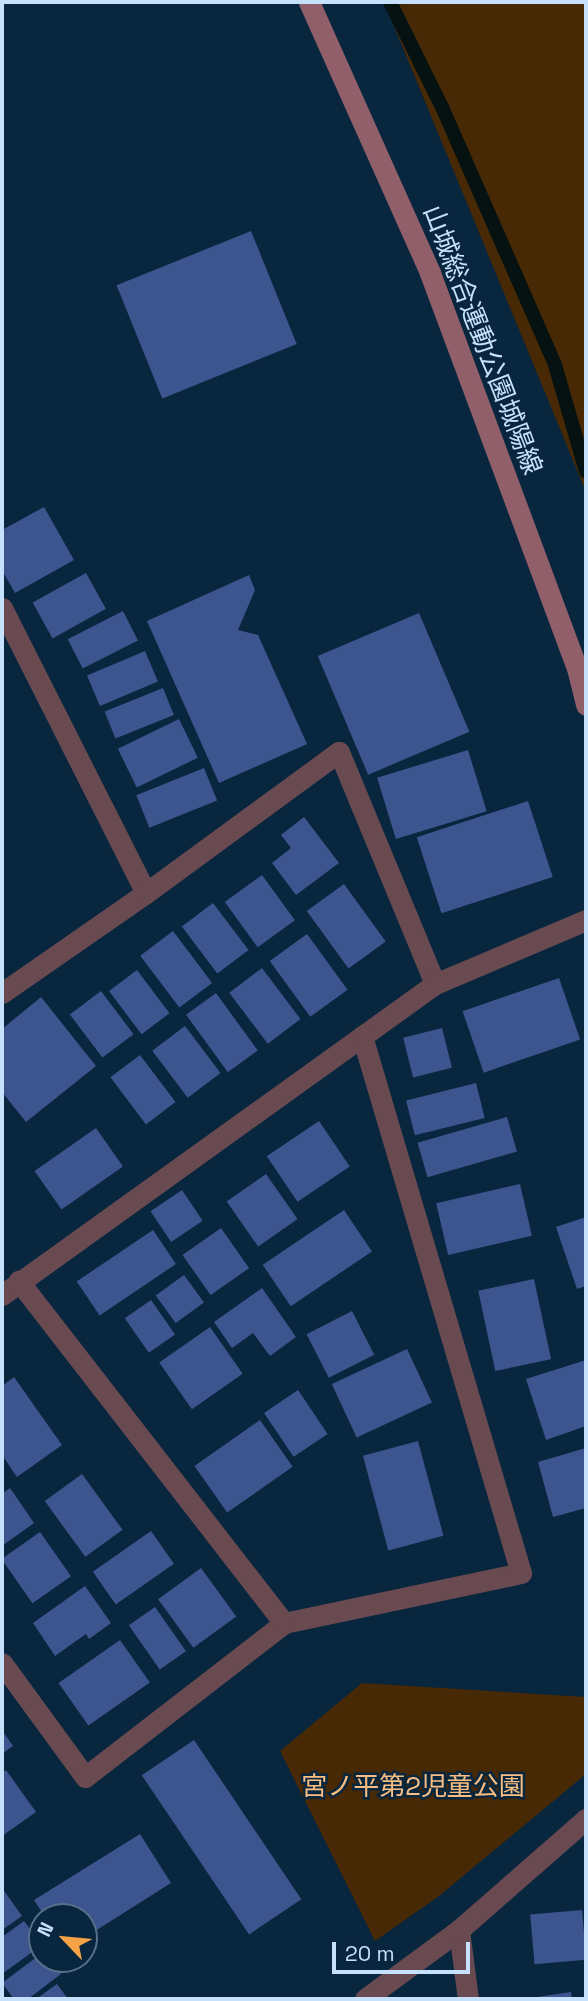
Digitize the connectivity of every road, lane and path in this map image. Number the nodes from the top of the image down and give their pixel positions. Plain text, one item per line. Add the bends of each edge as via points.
1 (309, 2) edge
2 (2, 608) edge
3 (586, 705) edge
4 (146, 893) junction
5 (586, 920) edge
6 (435, 984) junction
7 (2, 993) edge
8 (362, 1036) junction
9 (19, 1281) junction
10 (2, 1295) edge
11 (284, 1623) junction
12 (2, 1663) edge
13 (586, 1819) edge
14 (459, 1930) junction
15 (365, 1999) edge
16 (468, 1999) edge

1 - 3 main road, 山城総合運動公園城陽線 via 430,274 578,668
2 - 4 street
4 - 6 street via 339,752
4 - 7 street
5 - 6 street
6 - 8 street
8 - 9 street
8 - 11 street via 521,1573
9 - 10 street
9 - 11 street
11 - 12 street via 85,1777
13 - 14 street
14 - 15 street
14 - 16 street

